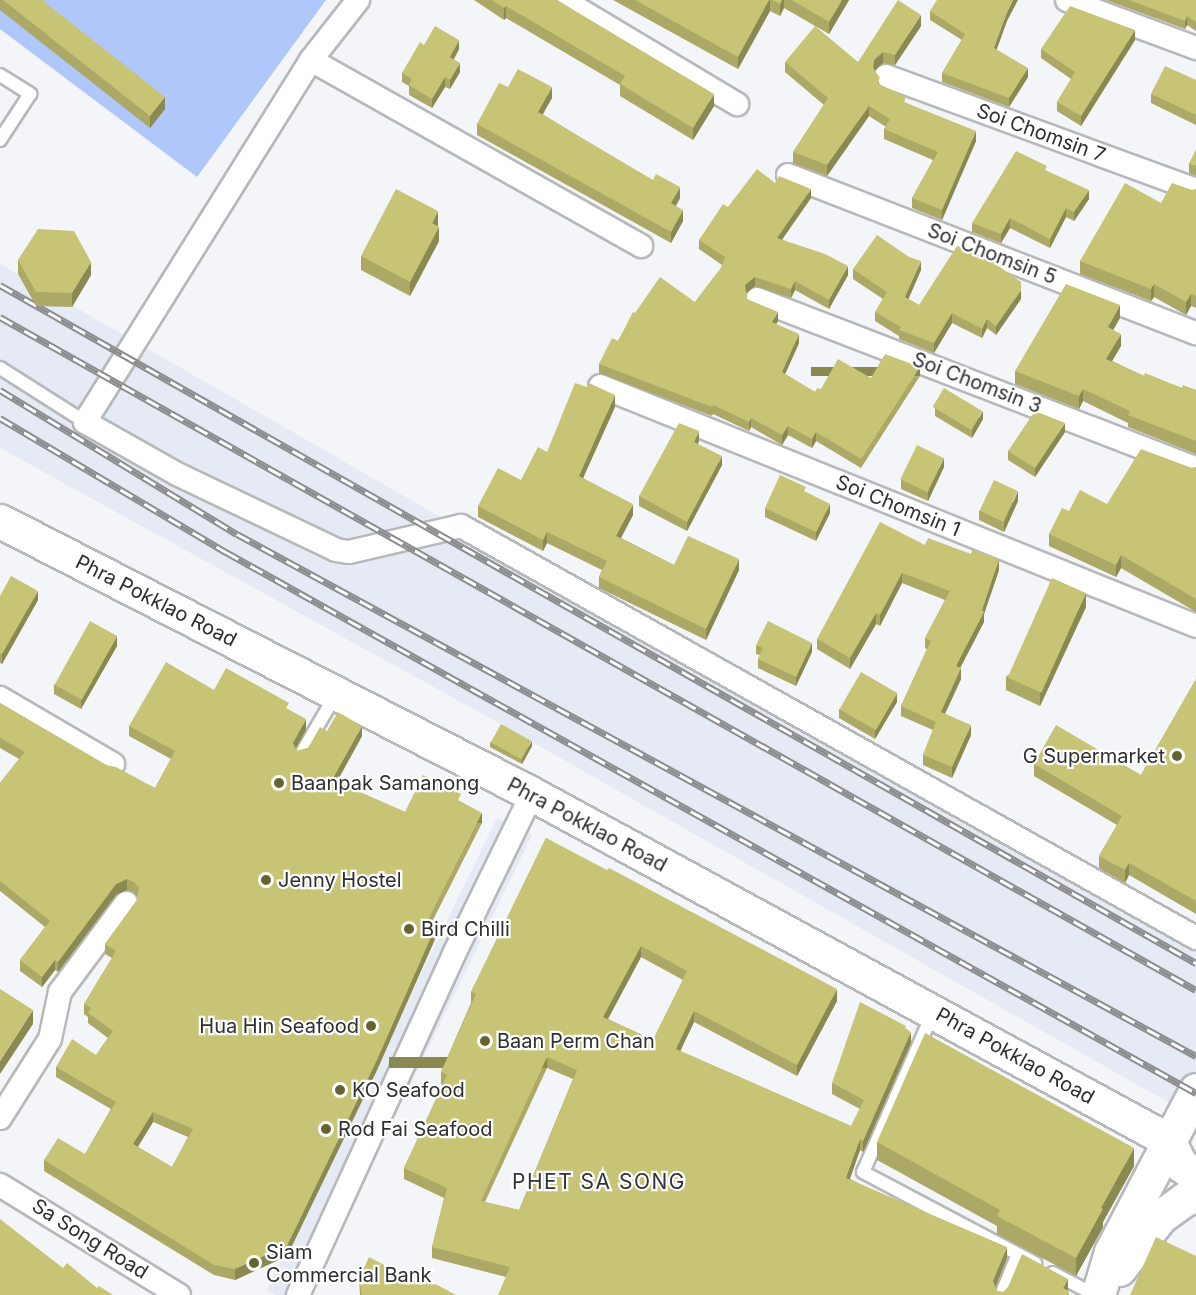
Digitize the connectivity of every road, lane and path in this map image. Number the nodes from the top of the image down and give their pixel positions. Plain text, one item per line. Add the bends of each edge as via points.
1 (358, 0) edge
2 (563, 0) edge
3 (1066, 0) edge
4 (1196, 48) edge
5 (311, 60) junction
6 (0, 75) edge
7 (886, 76) dead end
8 (737, 104) dead end
9 (0, 140) edge
10 (788, 175) dead end
11 (1196, 190) edge
12 (641, 246) dead end
13 (757, 299) dead end
14 (1196, 333) edge
15 (0, 368) edge
16 (600, 386) edge
17 (86, 422) junction
18 (1196, 468) edge
19 (0, 521) edge
20 (1196, 626) edge
21 (336, 693) junction
22 (0, 698) edge
23 (301, 754) edge
24 (113, 764) edge
25 (531, 794) junction
26 (126, 903) dead end
27 (1196, 938) edge
28 (934, 1011) junction
29 (1196, 1090) edge
30 (0, 1118) edge
31 (1168, 1140) junction
32 (1196, 1176) edge
33 (0, 1185) edge
34 (1196, 1195) edge
35 (1018, 1254) junction
36 (179, 1295) edge
37 (298, 1295) edge
38 (1001, 1295) edge
39 (1097, 1295) edge

1 - 5 street
2 - 8 street
3 - 4 street
5 - 12 street
5 - 17 street
6 - 9 lane via 30,94
7 - 11 street, Soi Chomsin 7
10 - 14 street, Soi Chomsin 5
13 - 18 street, Soi Chomsin 3
15 - 17 lane
16 - 20 street, Soi Chomsin 1
17 - 27 street via 177,474 336,550 349,552 461,526
19 - 21 street, Phra Pokklao Road
21 - 23 lane
21 - 25 street, Phra Pokklao Road
22 - 24 street
25 - 28 street, Phra Pokklao Road
25 - 37 street
26 - 30 street via 60,993 50,1039
28 - 31 street, Phra Pokklao Road
28 - 35 lane via 863,1172
29 - 31 street
31 - 32 street via 1181,1165
31 - 39 street via 1111,1252
33 - 36 street, Sa Song Road
34 - 39 street via 1160,1217
35 - 38 lane
35 - 39 lane

